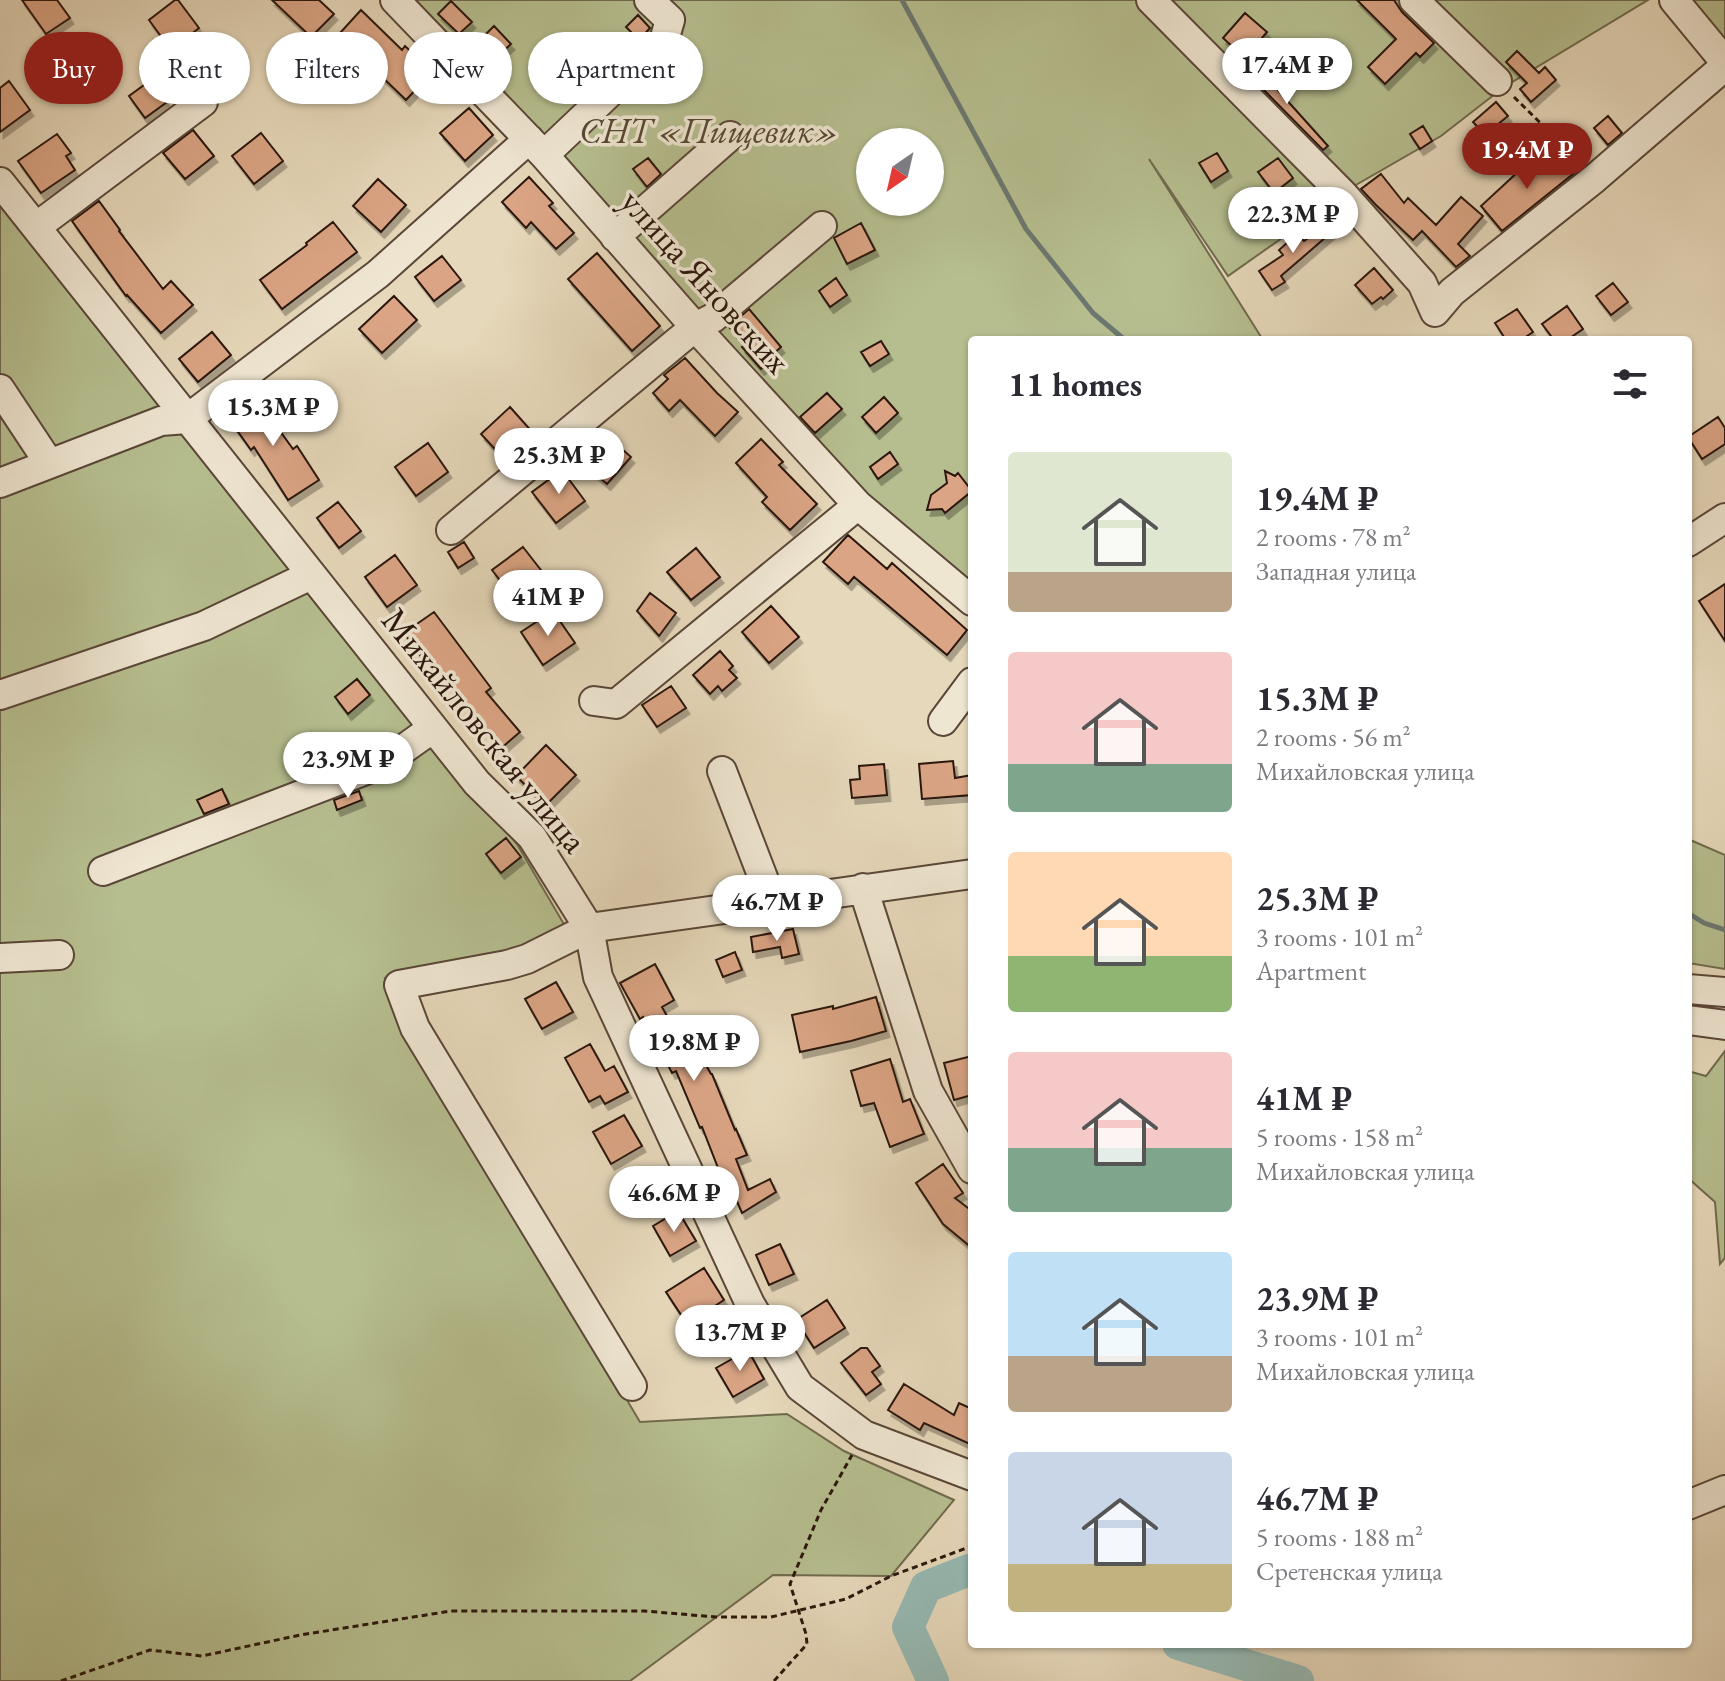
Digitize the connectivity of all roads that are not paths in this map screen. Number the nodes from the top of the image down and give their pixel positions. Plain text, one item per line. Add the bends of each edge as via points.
1 (395, 0) edge
2 (649, 0) edge
3 (1151, 0) edge
4 (1414, 0) edge
5 (1674, 0) edge
6 (1725, 66) edge
7 (1497, 81) road end
8 (200, 104) edge
9 (730, 136) dead end
10 (536, 147) junction
11 (0, 182) edge
12 (822, 226) dead end
13 (36, 227) junction
14 (615, 237) junction
15 (695, 327) junction
16 (0, 389) edge
17 (187, 419) junction
18 (49, 463) junction
19 (0, 483) edge
20 (858, 505) junction
21 (1725, 518) edge
22 (451, 530) dead end
23 (1692, 539) edge
24 (311, 575) junction
25 (968, 598) edge
26 (968, 687) edge
27 (0, 695) edge
28 (594, 701) dead end
29 (943, 721) dead end
30 (433, 728) junction
31 (722, 771) dead end
32 (103, 871) dead end
33 (968, 875) edge
34 (863, 888) junction
35 (772, 901) junction
36 (589, 928) junction
37 (59, 955) dead end
38 (0, 958) edge
39 (1692, 989) edge
40 (1725, 992) edge
41 (1692, 1021) edge
42 (1725, 1025) edge
43 (968, 1162) edge
44 (632, 1386) dead end
45 (968, 1474) edge
46 (1725, 1490) edge
47 (1692, 1503) edge

1 - 10 street, улица Яновских
2 - 10 street via 670,20 664,41
3 - 6 street via 1342,193 1422,283 1435,312 1452,292
4 - 7 street
5 - 6 street
8 - 13 street
9 - 14 street
10 - 14 street, улица Яновских
10 - 17 street
11 - 13 street, Михайловская улица
12 - 15 street via 713,318
13 - 17 street, Михайловская улица
14 - 15 street, улица Яновских
15 - 20 street, улица Яновских
15 - 22 street
16 - 18 street
17 - 18 street via 161,421
17 - 24 street, Михайловская улица
18 - 19 street
20 - 25 street, улица Яновских
20 - 28 street via 616,704
21 - 23 street
24 - 27 street via 204,626
24 - 30 street, Михайловская улица
26 - 29 street
30 - 32 street via 384,763
30 - 36 street, Михайловская улица via 477,783 532,837
31 - 35 street
33 - 34 street
34 - 35 street
34 - 43 street via 928,1091
35 - 36 street
36 - 44 street via 527,959 399,985 415,1028
36 - 45 street, Михайловская улица via 598,977 750,1304 800,1387 864,1435
37 - 38 street
39 - 40 street
41 - 42 street
46 - 47 street

